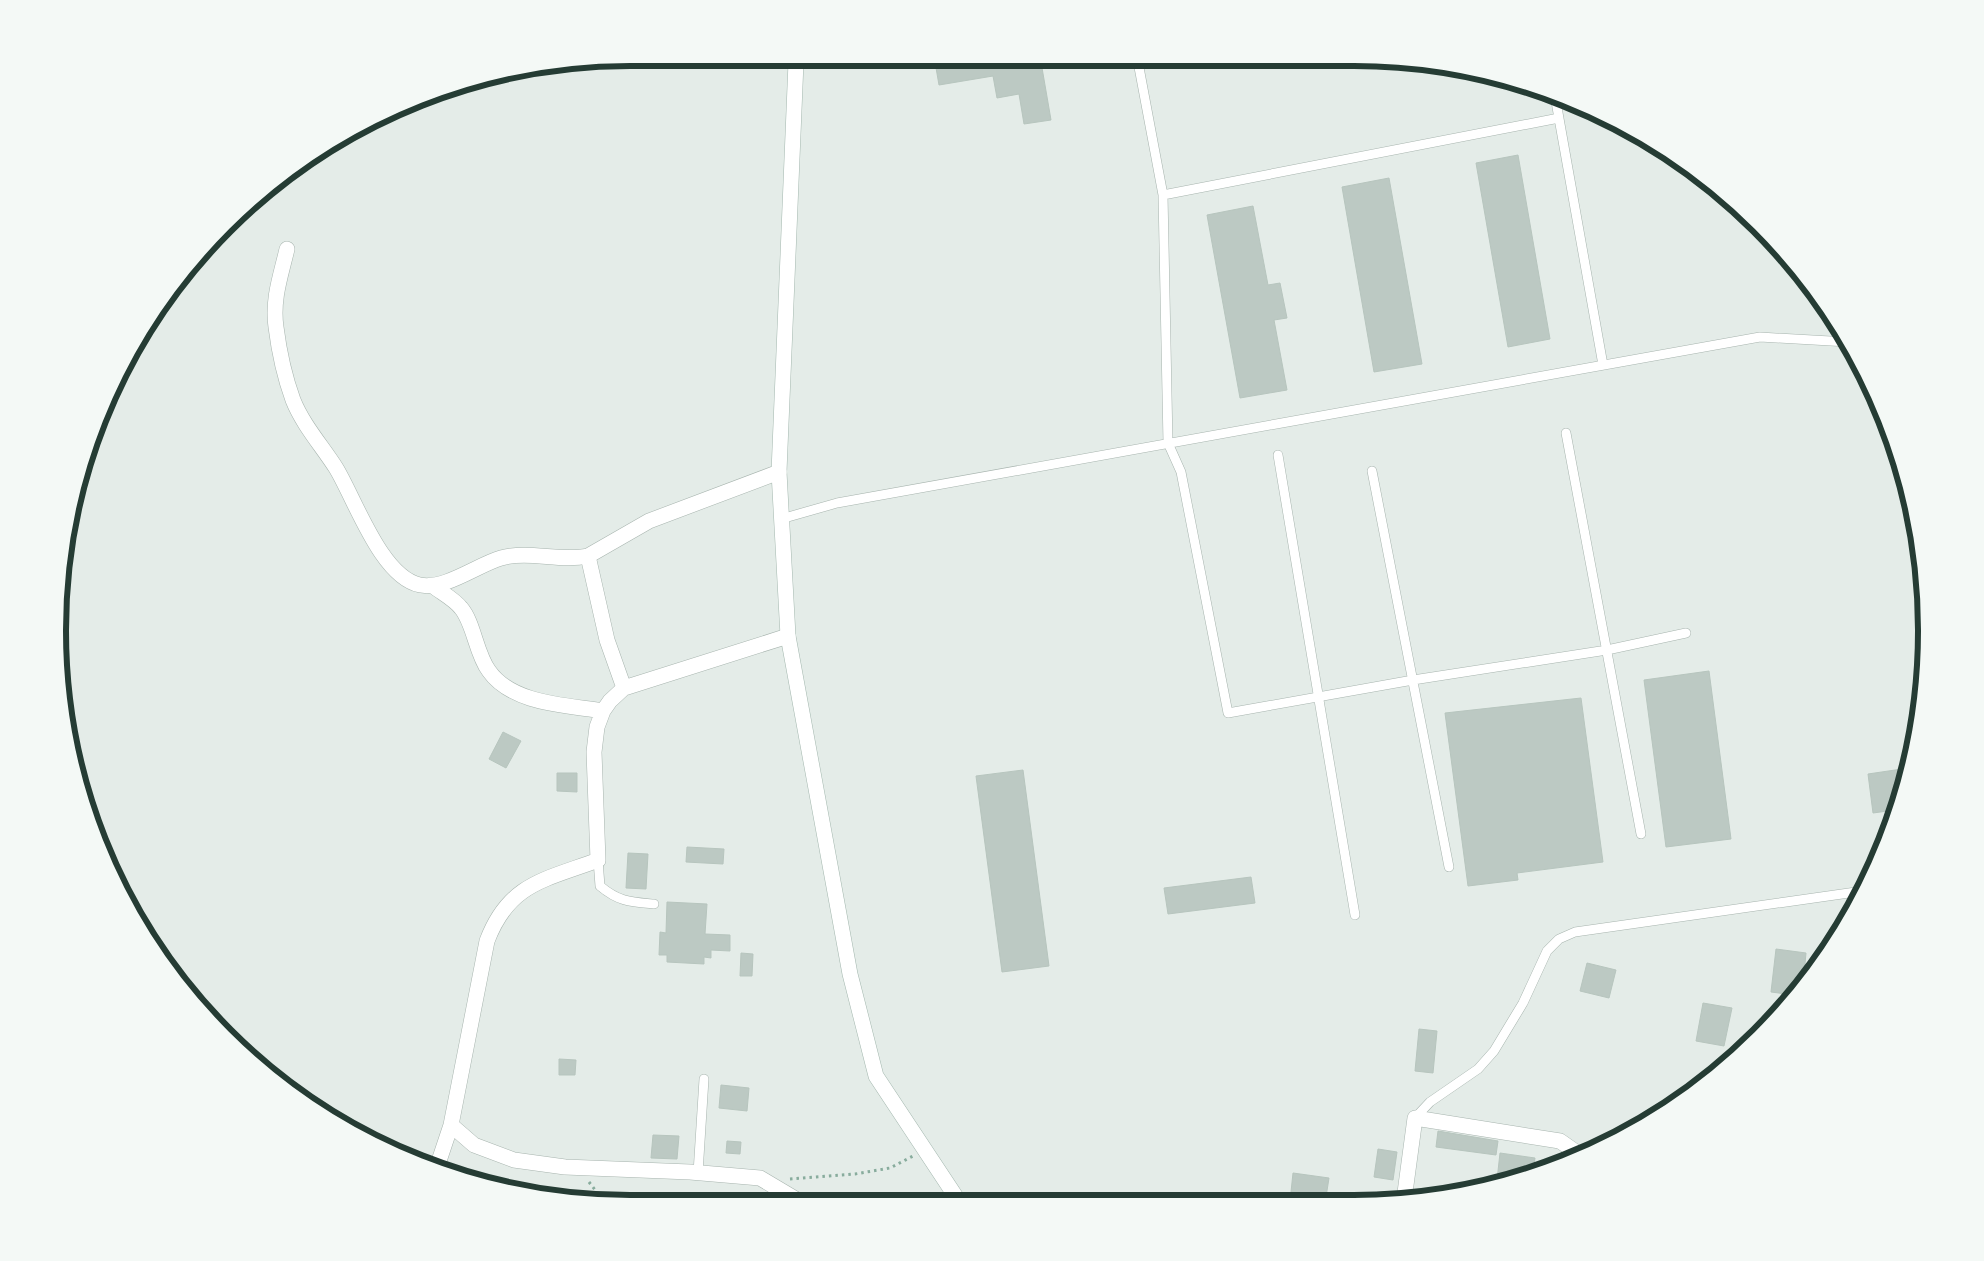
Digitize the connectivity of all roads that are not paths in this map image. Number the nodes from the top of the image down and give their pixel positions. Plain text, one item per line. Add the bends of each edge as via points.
1 (796, 66) edge
2 (1139, 66) edge
3 (1556, 104) edge
4 (1559, 118) junction
5 (1163, 195) junction
6 (287, 249) dead end
7 (1838, 341) edge
8 (1603, 365) junction
9 (1566, 434) dead end
10 (1168, 443) junction
11 (1278, 455) dead end
12 (1372, 471) dead end
13 (779, 472) junction
14 (781, 519) junction
15 (588, 556) junction
16 (434, 586) junction
17 (1686, 633) dead end
18 (788, 636) junction
19 (1607, 650) junction
20 (1413, 680) junction
21 (624, 688) junction
22 (1318, 697) junction
23 (603, 711) junction
24 (1641, 834) dead end
25 (598, 860) junction
26 (1449, 867) dead end
27 (1853, 892) edge
28 (654, 904) dead end
29 (1355, 915) dead end
30 (704, 1080) dead end
31 (1415, 1118) junction
32 (451, 1125) junction
33 (1573, 1150) edge
34 (439, 1161) edge
35 (698, 1172) junction
36 (1405, 1192) edge
37 (789, 1195) edge
38 (955, 1195) edge

1 - 13 street
2 - 5 lane
3 - 4 lane
4 - 5 lane
4 - 8 lane
5 - 10 lane
6 - 16 street via 274,310 293,401 337,469 361,519 392,567 404,579
7 - 8 lane via 1760,337
8 - 10 lane
9 - 19 lane
10 - 14 lane via 837,503
10 - 22 lane via 1182,472 1228,713
11 - 22 lane
12 - 20 lane
13 - 14 street
13 - 15 street via 649,521
14 - 18 street
15 - 16 street via 500,558
15 - 21 street via 607,640
16 - 23 street via 461,607 488,671 507,688 552,703
17 - 19 lane
18 - 21 street
18 - 38 street via 850,974 876,1076
19 - 20 lane
19 - 24 lane
20 - 22 lane
20 - 26 lane
21 - 23 street
22 - 29 lane
23 - 25 street via 594,752
25 - 28 lane via 600,886 609,894 621,900
25 - 32 street via 530,886 509,901 494,922 487,941
27 - 31 lane via 1575,932 1559,939 1547,951 1523,1003 1494,1051 1478,1069 1430,1102
30 - 35 lane
31 - 33 street via 1560,1140
31 - 36 street
32 - 34 street
32 - 35 street via 474,1145 535,1164
35 - 37 street via 760,1178

